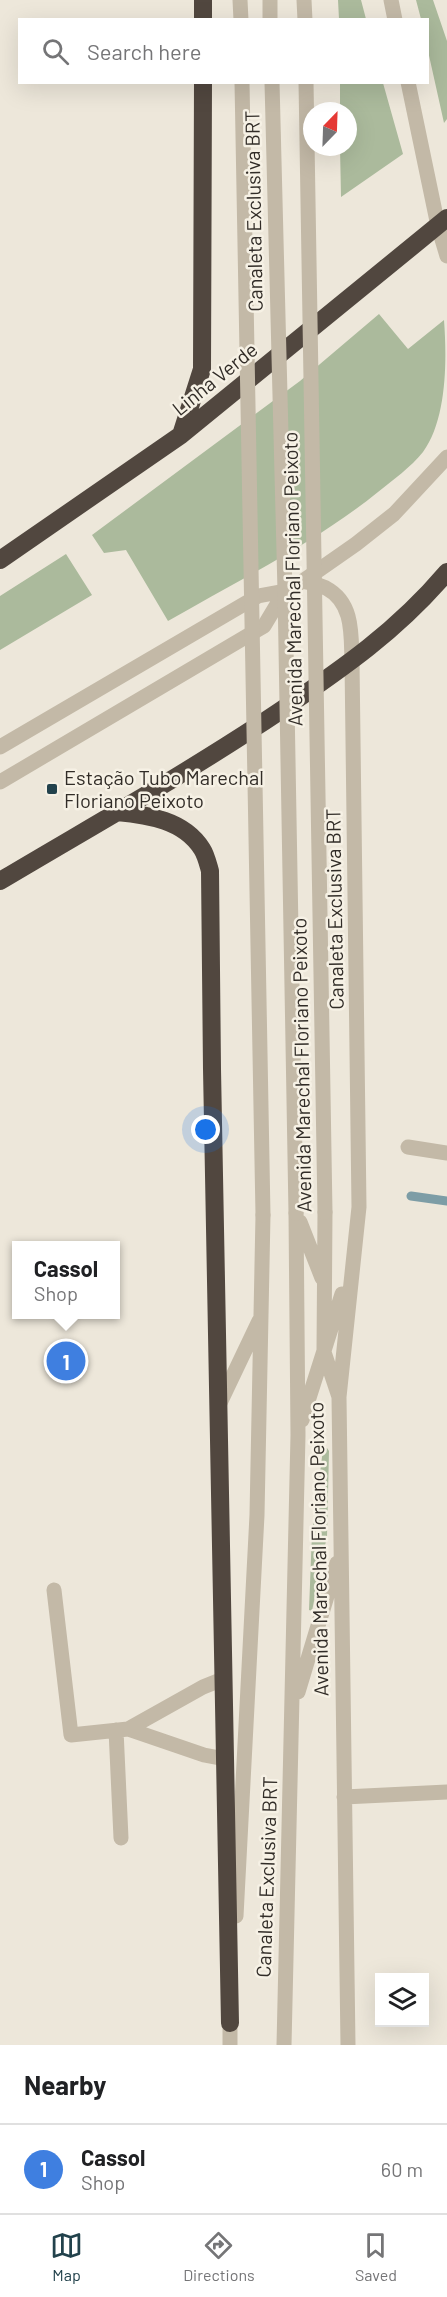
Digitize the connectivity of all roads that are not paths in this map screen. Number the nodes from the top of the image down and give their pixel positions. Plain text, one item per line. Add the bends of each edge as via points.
1 (203, 0) edge
2 (240, 0) edge
3 (270, 0) edge
4 (304, 0) edge
5 (391, 0) edge
6 (203, 18) edge
7 (241, 18) edge
8 (270, 18) edge
9 (305, 18) edge
10 (395, 18) edge
11 (203, 84) edge
12 (242, 84) edge
13 (272, 84) edge
14 (306, 84) edge
15 (408, 84) edge
16 (442, 222) edge
17 (447, 256) edge
18 (181, 435) junction
19 (447, 457) edge
20 (0, 560) edge
21 (447, 573) edge
22 (303, 581) junction
23 (285, 591) junction
24 (352, 662) junction
25 (0, 747) edge
26 (0, 782) edge
27 (117, 812) junction
28 (0, 881) edge
29 (408, 1147) dead end
30 (447, 1153) edge
31 (296, 1213) junction
32 (352, 1263) junction
33 (325, 1283) junction
34 (261, 1316) junction
35 (324, 1352) junction
36 (339, 1397) junction
37 (218, 1408) junction
38 (298, 1435) junction
39 (341, 1548) junction
40 (54, 1590) dead end
41 (223, 1679) junction
42 (292, 1710) junction
43 (122, 1730) junction
44 (225, 1759) junction
45 (447, 1792) edge
46 (345, 1797) junction
47 (121, 1838) dead end
48 (230, 2023) junction
49 (230, 2045) edge
50 (284, 2045) edge
51 (348, 2045) edge

1 - 6 highway
2 - 7 street
3 - 8 street
4 - 9 street
5 - 10 street
11 - 18 highway via 202,369
12 - 34 street, bridge
13 - 23 street, Canaleta Exclusiva BRT, bridge
14 - 33 street, Avenida Marechal Floriano Peixoto, bridge
15 - 16 street
16 - 17 street
16 - 18 highway, Linha Verde
18 - 20 highway, Linha Verde
19 - 22 street via 394,514
21 - 24 highway via 397,625
22 - 23 street
22 - 24 street, Canaleta Exclusiva BRT via 326,588 346,608
23 - 25 street via 258,596
23 - 26 street via 264,626
23 - 31 street, Canaleta Exclusiva BRT, bridge
24 - 27 highway via 212,757
24 - 32 street, Canaleta Exclusiva BRT via 359,1207
27 - 28 highway
27 - 37 highway via 153,816 184,830 202,849 210,871
29 - 30 street
31 - 33 street, Canaleta Exclusiva BRT
31 - 38 street, Canaleta Exclusiva BRT
32 - 35 street, Canaleta Exclusiva BRT
32 - 36 street, Canaleta Exclusiva BRT
33 - 35 street, Avenida Marechal Floriano Peixoto
34 - 37 street
34 - 48 street via 255,1569
35 - 36 street, Avenida Marechal Floriano Peixoto
35 - 38 street, Canaleta Exclusiva BRT
36 - 39 street, Avenida Marechal Floriano Peixoto
37 - 41 highway
38 - 42 street, Canaleta Exclusiva BRT
39 - 42 street, Canaleta Exclusiva BRT
39 - 46 street, Avenida Marechal Floriano Peixoto
40 - 43 street via 72,1735
41 - 43 street
41 - 44 highway
42 - 50 street, Canaleta Exclusiva BRT
43 - 44 street
43 - 47 street
44 - 48 highway
45 - 46 street
46 - 51 street, Avenida Marechal Floriano Peixoto
48 - 49 street

